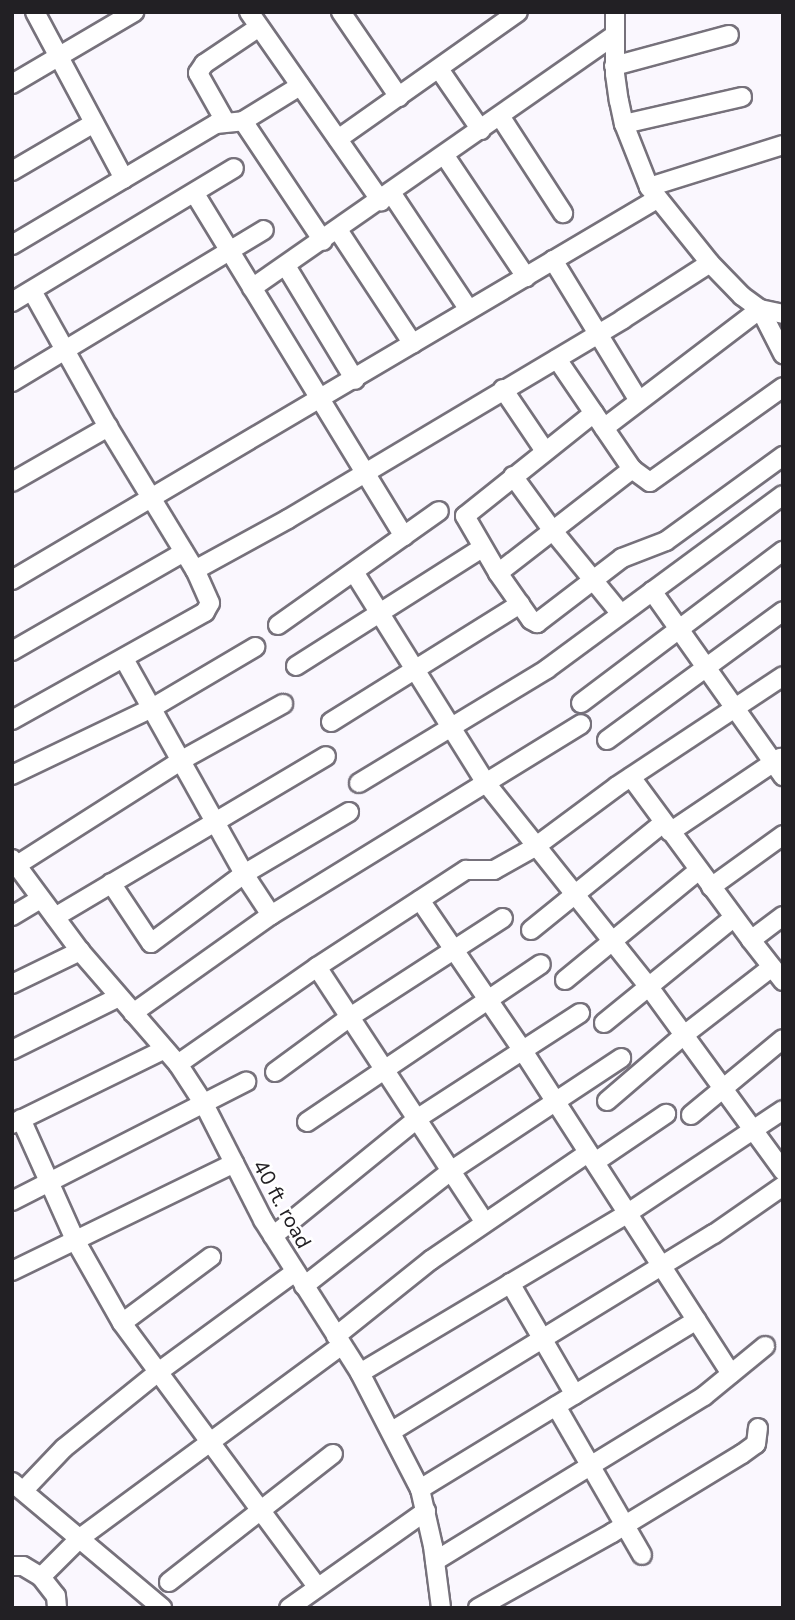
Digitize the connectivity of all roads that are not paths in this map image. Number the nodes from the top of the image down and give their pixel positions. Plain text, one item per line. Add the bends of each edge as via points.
1 (35, 12) edge
2 (134, 12) edge
3 (341, 12) edge
4 (518, 12) edge
5 (254, 20) edge
6 (611, 21) edge
7 (729, 34) dead end
8 (58, 56) junction
9 (614, 66) junction
10 (439, 69) junction
11 (12, 84) edge
12 (300, 86) junction
13 (399, 97) junction
14 (742, 97) dead end
15 (500, 116) junction
16 (234, 121) junction
17 (94, 123) junction
18 (624, 124) junction
19 (481, 130) junction
20 (338, 139) junction
21 (783, 145) edge
22 (445, 156) junction
23 (234, 168) dead end
24 (12, 172) edge
25 (124, 179) junction
26 (653, 193) junction
27 (195, 194) junction
28 (386, 197) junction
29 (563, 213) dead end
30 (264, 230) dead end
31 (331, 236) junction
32 (12, 245) edge
33 (230, 251) junction
34 (553, 260) junction
35 (710, 263) junction
36 (285, 266) junction
37 (526, 277) junction
38 (252, 288) junction
39 (32, 291) junction
40 (12, 302) edge
41 (760, 309) junction
42 (469, 310) junction
43 (783, 314) edge
44 (598, 334) junction
45 (413, 344) junction
46 (65, 351) junction
47 (783, 354) edge
48 (556, 359) junction
49 (355, 380) junction
50 (12, 382) edge
51 (783, 387) edge
52 (503, 389) junction
53 (320, 401) junction
54 (639, 401) junction
55 (599, 420) junction
56 (108, 427) junction
57 (545, 451) junction
58 (783, 456) edge
59 (632, 469) junction
60 (364, 473) junction
61 (513, 476) junction
62 (12, 482) edge
63 (783, 495) edge
64 (729, 497) junction
65 (150, 499) junction
66 (439, 511) dead end
67 (747, 522) junction
68 (553, 531) junction
69 (404, 536) junction
70 (482, 548) junction
71 (783, 551) edge
72 (184, 552) junction
73 (195, 570) junction
74 (354, 572) junction
75 (498, 573) junction
76 (12, 580) edge
77 (593, 580) junction
78 (652, 591) junction
79 (520, 604) junction
80 (783, 611) edge
81 (381, 613) junction
82 (621, 614) junction
83 (278, 625) dead end
84 (678, 630) junction
85 (255, 647) dead end
86 (12, 651) edge
87 (124, 659) junction
88 (296, 666) dead end
89 (707, 668) junction
90 (416, 669) junction
91 (783, 676) edge
92 (581, 703) dead end
93 (283, 704) dead end
94 (152, 708) junction
95 (736, 709) junction
96 (12, 720) edge
97 (331, 722) dead end
98 (581, 724) dead end
99 (451, 727) junction
100 (607, 740) dead end
101 (326, 756) dead end
102 (180, 761) junction
103 (780, 765) edge
104 (12, 775) edge
105 (631, 777) junction
106 (359, 783) dead end
107 (486, 783) junction
108 (349, 812) dead end
109 (214, 820) junction
110 (667, 828) junction
111 (783, 835) edge
112 (535, 848) junction
113 (15, 862) edge
114 (699, 870) junction
115 (244, 874) junction
116 (111, 883) junction
117 (711, 887) junction
118 (574, 894) junction
119 (40, 899) junction
120 (420, 900) junction
121 (271, 915) junction
122 (12, 916) edge
123 (783, 916) edge
124 (55, 917) junction
125 (503, 918) dead end
126 (733, 918) junction
127 (530, 930) dead end
128 (612, 940) junction
129 (751, 940) junction
130 (454, 950) junction
131 (80, 951) junction
132 (541, 964) dead end
133 (317, 967) junction
134 (777, 974) edge
135 (565, 979) dead end
136 (12, 984) edge
137 (649, 988) junction
138 (119, 997) junction
139 (489, 999) junction
140 (133, 1013) junction
141 (580, 1013) dead end
142 (350, 1017) junction
143 (604, 1023) dead end
144 (684, 1035) junction
145 (783, 1039) edge
146 (165, 1049) junction
147 (12, 1050) edge
148 (523, 1051) junction
149 (621, 1058) dead end
150 (178, 1064) junction
151 (385, 1068) junction
152 (275, 1072) dead end
153 (246, 1082) dead end
154 (726, 1089) junction
155 (555, 1101) junction
156 (607, 1101) dead end
157 (204, 1104) junction
158 (783, 1111) edge
159 (666, 1114) dead end
160 (691, 1115) dead end
161 (418, 1118) junction
162 (17, 1122) edge
163 (307, 1122) dead end
164 (755, 1131) junction
165 (592, 1157) junction
166 (233, 1163) junction
167 (452, 1170) junction
168 (783, 1171) edge
169 (50, 1183) junction
170 (783, 1186) edge
171 (12, 1201) edge
172 (628, 1213) junction
173 (484, 1221) junction
174 (273, 1236) junction
175 (75, 1240) junction
176 (211, 1257) dead end
177 (663, 1265) junction
178 (12, 1271) edge
179 (299, 1279) junction
180 (510, 1283) junction
181 (697, 1320) junction
182 (122, 1323) junction
183 (543, 1340) junction
184 (339, 1341) junction
185 (765, 1346) dead end
186 (158, 1373) junction
187 (360, 1373) junction
188 (731, 1374) junction
189 (575, 1395) junction
190 (556, 1406) junction
191 (758, 1428) dead end
192 (392, 1431) junction
193 (211, 1441) junction
194 (333, 1454) dead end
195 (591, 1466) junction
196 (18, 1487) edge
197 (420, 1489) junction
198 (261, 1509) junction
199 (426, 1511) junction
200 (625, 1525) junction
201 (80, 1538) junction
202 (642, 1555) dead end
203 (435, 1561) junction
204 (12, 1566) edge
205 (41, 1577) junction
206 (169, 1581) dead end
207 (317, 1587) junction
208 (57, 1608) edge
209 (162, 1608) edge
210 (289, 1608) edge
211 (441, 1608) edge
212 (478, 1608) edge

1 - 8 street
2 - 8 street
3 - 13 street
4 - 10 street
5 - 12 street
5 - 16 street via 198,73
6 - 9 street
6 - 15 street
7 - 9 street
8 - 11 street
8 - 17 street
9 - 18 street
10 - 13 street
10 - 19 street
12 - 16 street
12 - 20 street
13 - 20 street
14 - 18 street
15 - 19 street
15 - 29 street
16 - 25 street
16 - 31 street
17 - 24 street
17 - 25 street
18 - 26 street
19 - 22 street
20 - 28 street
21 - 26 street
22 - 28 street
22 - 37 street
23 - 27 street
25 - 32 street
26 - 34 street
26 - 35 street
27 - 33 street
27 - 39 street
28 - 31 street
28 - 42 street
30 - 33 street
31 - 36 street
31 - 45 street
33 - 38 street
33 - 46 street
34 - 37 street
34 - 44 street
35 - 41 street
35 - 44 street
36 - 38 street
36 - 49 street
37 - 42 street
38 - 53 street
39 - 40 street
39 - 46 street
41 - 43 street
41 - 47 street
41 - 54 street
42 - 45 street
44 - 48 street
44 - 54 street
45 - 49 street
46 - 50 street
46 - 56 street
48 - 52 street
48 - 55 street
49 - 53 street
51 - 59 street via 650,482
52 - 57 street
52 - 60 street
53 - 60 street
53 - 65 street
54 - 55 street
55 - 57 street
55 - 59 street
56 - 62 street
56 - 65 street
57 - 61 street
58 - 64 street
59 - 68 street
60 - 69 street
60 - 73 street
61 - 68 street
61 - 70 street via 465,516
63 - 67 street
64 - 67 street
64 - 77 street via 660,545 630,554
65 - 72 street
65 - 76 street
66 - 69 street
67 - 78 street
68 - 75 street
68 - 77 street
69 - 74 street
70 - 75 street
70 - 81 street
71 - 84 street
72 - 73 street
72 - 86 street
73 - 87 street via 209,608
74 - 81 street
74 - 83 street
75 - 79 street
77 - 79 street via 537,622
77 - 82 street
78 - 82 street
78 - 84 street
79 - 90 street
80 - 89 street
81 - 88 street
81 - 90 street
82 - 99 street via 512,693
84 - 89 street
84 - 92 street
85 - 94 street
87 - 94 street
87 - 96 street
89 - 95 street
89 - 100 street
90 - 97 street
90 - 99 street
91 - 95 street
93 - 102 street
94 - 102 street
94 - 104 street
95 - 103 street
95 - 105 street
98 - 107 street
99 - 106 street
99 - 107 street
101 - 109 street
102 - 109 street
102 - 113 street
103 - 110 street
105 - 110 street
105 - 112 street
107 - 112 street
107 - 121 street
108 - 115 street
109 - 115 street
109 - 116 street
110 - 114 street
110 - 118 street
111 - 117 street
112 - 118 street
112 - 120 street via 494,870 466,870
113 - 119 street, 40 ft. road
114 - 117 street
114 - 128 street
115 - 116 street via 151,943
115 - 121 street
116 - 124 street
117 - 126 street
118 - 127 street
118 - 128 street
119 - 122 street
119 - 124 street, 40 ft. road
120 - 130 street
120 - 133 street
121 - 140 street
123 - 129 street
124 - 131 street, 40 ft. road
125 - 130 street
126 - 129 street
126 - 137 street
128 - 135 street
128 - 137 street
129 - 134 street
130 - 139 street
130 - 142 street
131 - 136 street
131 - 138 street, 40 ft. road
132 - 139 street
133 - 142 street
133 - 150 street
134 - 144 street
137 - 143 street
137 - 144 street
138 - 140 street, 40 ft. road
138 - 147 street
139 - 148 street
139 - 151 street
140 - 146 street, 40 ft. road
141 - 148 street
142 - 151 street
142 - 152 street
144 - 154 street
144 - 156 street
145 - 154 street
146 - 150 street, 40 ft. road
146 - 162 street
148 - 155 street
148 - 161 street
149 - 155 street
150 - 157 street, 40 ft. road
151 - 161 street
151 - 163 street
153 - 157 street
154 - 160 street
154 - 164 street
155 - 165 street
155 - 167 street
157 - 166 street, 40 ft. road
157 - 169 street
158 - 164 street
159 - 165 street
161 - 167 street
161 - 174 street
162 - 169 street
164 - 168 street
164 - 172 street
165 - 172 street
165 - 173 street
166 - 174 street, 40 ft. road
166 - 175 street
167 - 173 street
167 - 179 street
169 - 171 street
169 - 175 street
170 - 177 street
172 - 177 street
172 - 180 street
173 - 184 street
174 - 179 street, 40 ft. road
175 - 178 street
175 - 182 street
176 - 182 street
177 - 181 street
177 - 183 street
179 - 184 street, 40 ft. road
179 - 186 street
180 - 183 street
180 - 187 street
181 - 188 street
181 - 189 street
182 - 186 street
183 - 189 street
183 - 192 street
184 - 187 street, 40 ft. road
184 - 193 street
185 - 188 street
186 - 193 street
186 - 196 street
187 - 192 street, 40 ft. road
188 - 195 street via 704,1396
189 - 190 street
190 - 195 street
190 - 197 street
191 - 200 street via 756,1444
192 - 197 street, 40 ft. road
193 - 198 street
193 - 201 street
194 - 198 street
195 - 200 street
195 - 203 street
196 - 201 street
197 - 199 street, 40 ft. road
198 - 206 street
198 - 207 street
199 - 203 street, 40 ft. road
199 - 207 street
200 - 202 street
200 - 212 street
201 - 205 street
201 - 209 street
203 - 211 street, 40 ft. road
204 - 205 street via 23,1566
205 - 208 street via 56,1596
207 - 210 street

